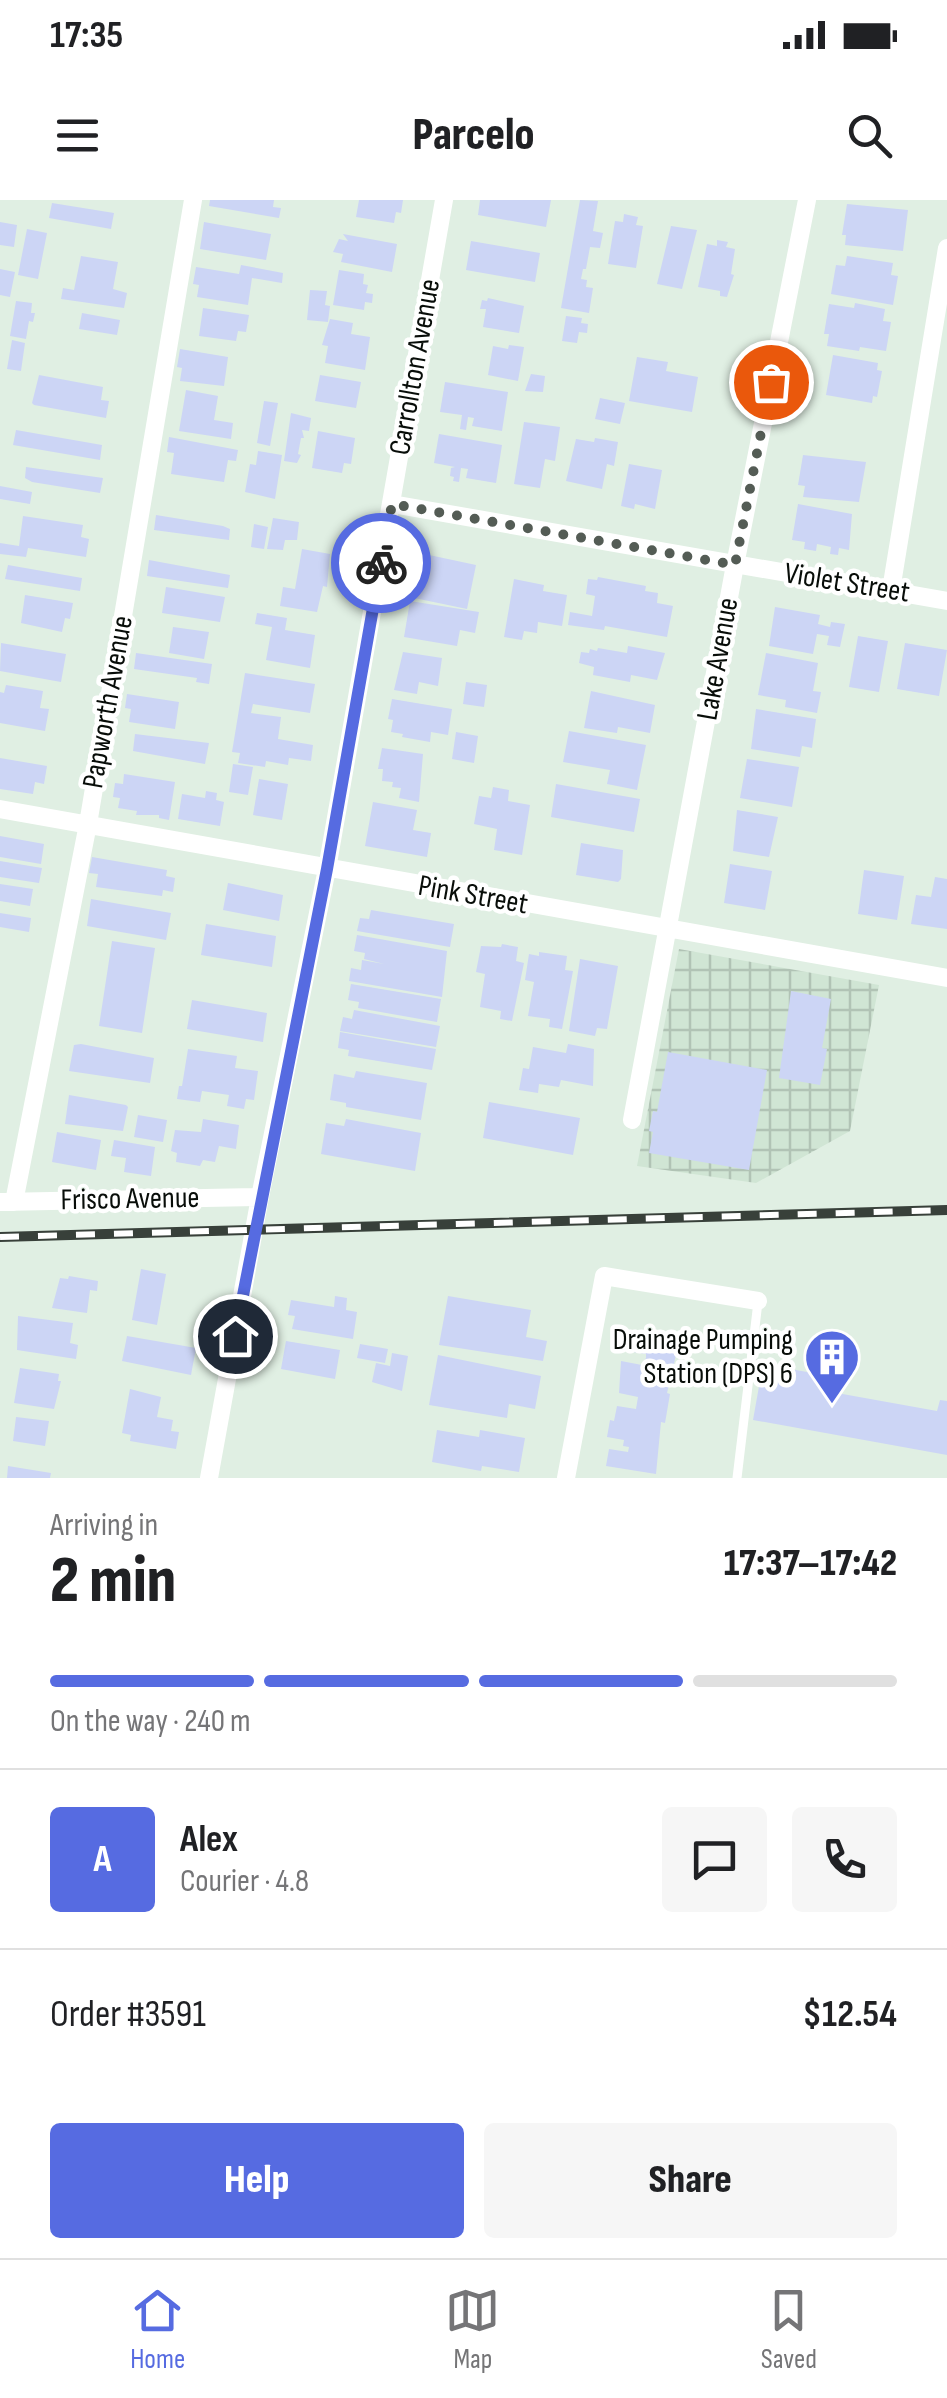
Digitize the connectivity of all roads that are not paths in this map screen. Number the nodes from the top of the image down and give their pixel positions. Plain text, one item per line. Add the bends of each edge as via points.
1 (193, 200) edge
2 (444, 200) edge
3 (807, 200) edge
4 (947, 248) edge
5 (392, 504) junction
6 (735, 565) junction
7 (890, 590) junction
8 (947, 601) edge
9 (0, 809) edge
10 (88, 824) junction
11 (327, 869) junction
12 (670, 930) junction
13 (947, 978) edge
14 (632, 1120) dead end
15 (260, 1197) junction
16 (7, 1202) edge
17 (758, 1301) joint
18 (209, 1478) edge
19 (566, 1478) edge
20 (737, 1478) edge

1 - 10 street, Papworth Avenue
2 - 5 street, Carrollton Avenue
3 - 6 street, Lake Avenue
4 - 7 street
5 - 6 street, Violet Street
5 - 11 street, Carrollton Avenue
6 - 7 street, Violet Street
6 - 12 street, Lake Avenue
7 - 8 street, Violet Street
9 - 10 street, Pink Street
10 - 11 street, Pink Street
10 - 16 street, Papworth Avenue
11 - 12 street, Pink Street
11 - 15 street, Carrollton Avenue
12 - 13 street, Pink Street
12 - 14 street, Lake Avenue
15 - 16 street, Frisco Avenue
15 - 18 street, Carrollton Avenue
17 - 19 street via 604,1276
17 - 20 lane

